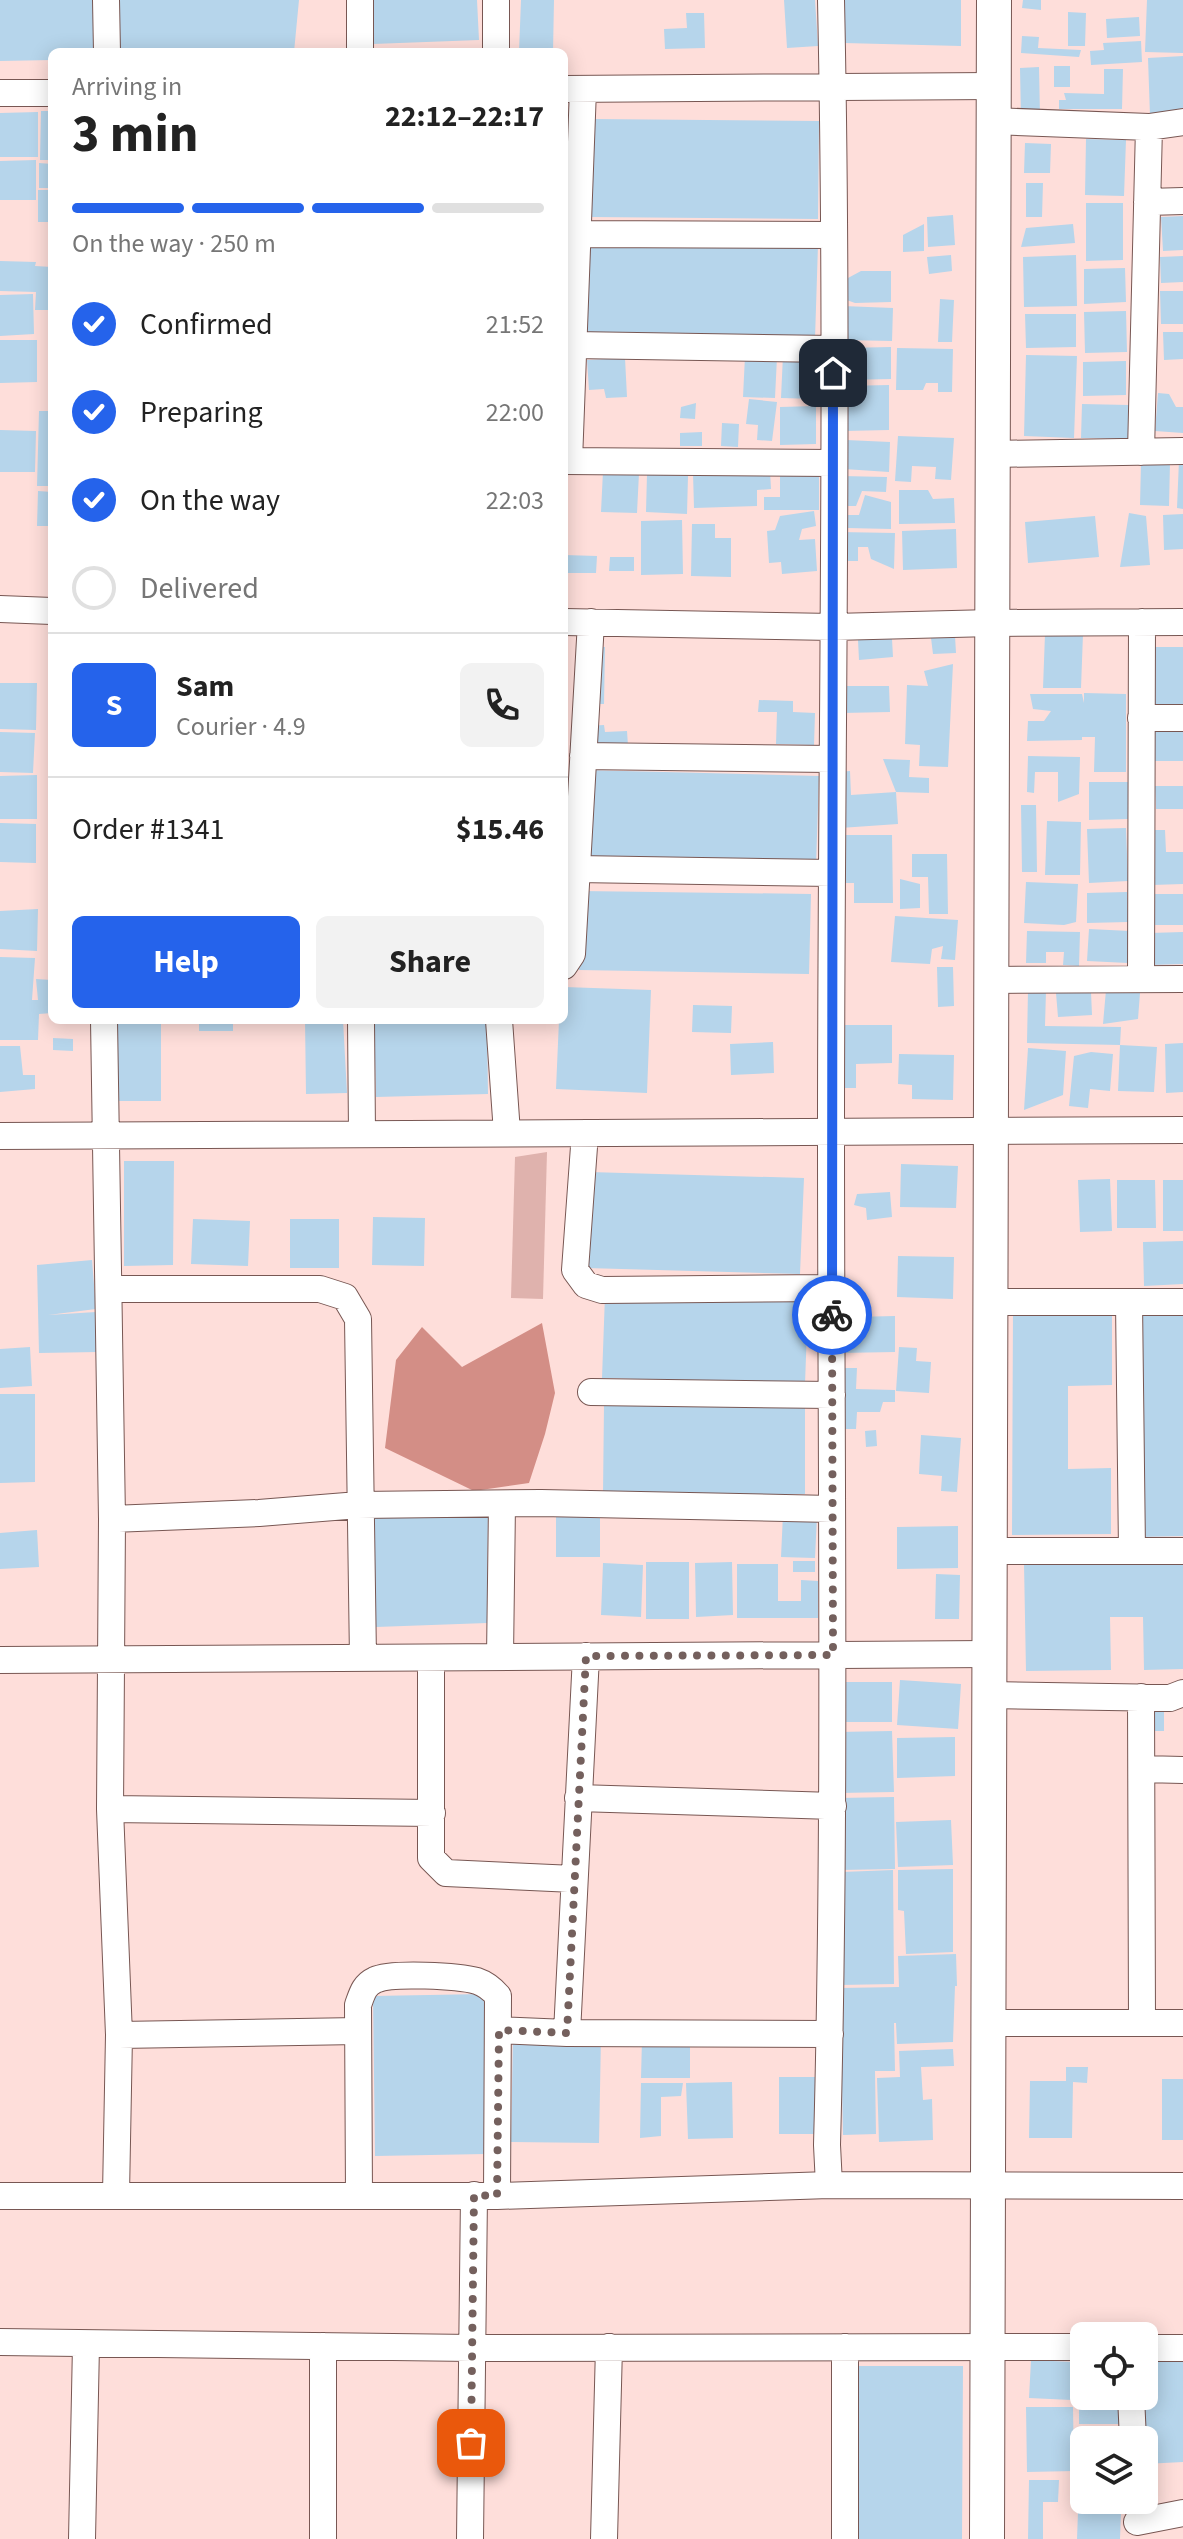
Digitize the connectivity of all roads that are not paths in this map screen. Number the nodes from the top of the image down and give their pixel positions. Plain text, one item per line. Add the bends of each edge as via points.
1 (106, 0) edge
2 (360, 0) edge
3 (496, 0) edge
4 (831, 0) edge
5 (994, 0) edge
6 (107, 48) edge
7 (360, 48) edge
8 (496, 48) edge
9 (993, 86) junction
10 (833, 88) junction
11 (574, 89) edge
12 (0, 93) edge
13 (48, 93) edge
14 (993, 121) junction
15 (1183, 122) edge
16 (1149, 127) junction
17 (1183, 201) edge
18 (1147, 202) junction
19 (833, 235) junction
20 (573, 246) edge
21 (574, 345) junction
22 (833, 349) junction
23 (568, 432) edge
24 (1183, 451) edge
25 (1141, 452) junction
26 (993, 454) junction
27 (568, 461) edge
28 (833, 463) junction
29 (0, 609) edge
30 (48, 611) edge
31 (568, 622) edge
32 (591, 622) junction
33 (1142, 622) junction
34 (1183, 622) edge
35 (992, 623) junction
36 (833, 627) junction
37 (1141, 718) junction
38 (1183, 718) edge
39 (583, 756) junction
40 (832, 759) junction
41 (571, 834) edge
42 (577, 869) junction
43 (832, 873) junction
44 (568, 960) edge
45 (1141, 979) junction
46 (1183, 979) edge
47 (991, 980) junction
48 (104, 1024) edge
49 (361, 1024) edge
50 (499, 1024) edge
51 (1183, 1130) edge
52 (991, 1131) junction
53 (831, 1132) junction
54 (362, 1133) junction
55 (507, 1133) junction
56 (585, 1133) junction
57 (0, 1136) edge
58 (108, 1136) junction
59 (832, 1288) junction
60 (110, 1289) junction
61 (990, 1302) junction
62 (1129, 1302) junction
63 (1183, 1302) edge
64 (591, 1392) dead end
65 (832, 1395) junction
66 (502, 1504) junction
67 (359, 1505) junction
68 (832, 1509) junction
69 (112, 1519) junction
70 (990, 1551) junction
71 (1132, 1551) junction
72 (1183, 1551) edge
73 (989, 1654) junction
74 (833, 1655) junction
75 (586, 1656) junction
76 (500, 1657) junction
77 (363, 1658) junction
78 (431, 1659) junction
79 (0, 1660) edge
80 (109, 1660) junction
81 (1183, 1693) edge
82 (989, 1695) junction
83 (1141, 1697) junction
84 (1142, 1769) junction
85 (1183, 1770) edge
86 (578, 1798) junction
87 (833, 1806) junction
88 (110, 1809) junction
89 (432, 1813) junction
90 (574, 1879) junction
91 (988, 2023) junction
92 (1142, 2023) junction
93 (1183, 2023) edge
94 (499, 2030) junction
95 (358, 2031) junction
96 (567, 2033) junction
97 (830, 2034) junction
98 (119, 2035) junction
99 (829, 2185) junction
100 (988, 2186) junction
101 (1183, 2186) edge
102 (116, 2194) junction
103 (359, 2195) junction
104 (486, 2195) junction
105 (0, 2196) edge
106 (0, 2342) edge
107 (86, 2345) junction
108 (323, 2346) junction
109 (988, 2346) junction
110 (609, 2347) junction
111 (845, 2347) junction
112 (1070, 2347) edge
113 (472, 2348) junction
114 (1158, 2348) edge
115 (1183, 2348) edge
116 (1183, 2513) edge
117 (1137, 2520) edge
118 (82, 2539) edge
119 (323, 2539) edge
120 (470, 2539) edge
121 (604, 2539) edge
122 (845, 2539) edge
123 (987, 2539) edge

1 - 6 street
2 - 7 street
3 - 8 street
4 - 10 street
5 - 9 street
9 - 10 street
9 - 14 street
10 - 11 street
10 - 19 street
11 - 20 street
12 - 13 street
14 - 16 street
14 - 26 street
15 - 16 street
16 - 18 street
17 - 18 street
18 - 25 street
19 - 20 street
19 - 22 street
20 - 21 street
21 - 22 street
21 - 23 street
22 - 28 street
24 - 25 street
25 - 26 street
26 - 35 street
27 - 28 street
28 - 36 street
29 - 30 street
31 - 32 street
32 - 36 street
32 - 39 street
33 - 34 street
33 - 35 street
33 - 37 street
35 - 36 street
35 - 47 street
36 - 40 street
37 - 38 street
37 - 45 street
39 - 40 street
39 - 41 street
40 - 43 street
41 - 42 street
42 - 43 street
42 - 44 street
43 - 53 street
45 - 46 street
45 - 47 street
47 - 52 street
48 - 58 street
49 - 54 street
50 - 55 street
51 - 52 street
52 - 53 street
52 - 61 street
53 - 56 street
53 - 59 street
54 - 55 street
54 - 58 street
55 - 56 street
56 - 59 street via 575,1270 586,1285 602,1290
57 - 58 street
58 - 60 street
59 - 65 street
60 - 67 street via 320,1289 345,1297 358,1319
60 - 69 street
61 - 62 street
61 - 70 street
62 - 63 street
62 - 71 street
64 - 65 street
65 - 68 street
66 - 67 street
66 - 68 street
66 - 76 street
67 - 69 street
67 - 77 street
68 - 74 street
69 - 80 street
70 - 71 street
70 - 73 street
71 - 72 street
73 - 74 street
73 - 82 street
74 - 75 street
74 - 87 street
75 - 76 street
75 - 86 street
76 - 78 street
77 - 78 street
77 - 80 street
78 - 89 street
79 - 80 street
80 - 88 street
81 - 83 street
82 - 83 street
82 - 91 street
83 - 84 street
84 - 85 street
84 - 92 street
86 - 87 street
86 - 90 street
87 - 97 street
88 - 89 street
88 - 98 street
89 - 90 street via 431,1858 446,1873
90 - 96 street
91 - 92 street
91 - 100 street
92 - 93 street
94 - 95 street via 498,1996 489,1987 435,1976 377,1978 363,1989
94 - 96 street
94 - 104 street
95 - 98 street
95 - 103 street
96 - 97 street
97 - 99 street
98 - 102 street
99 - 100 street
99 - 104 street
100 - 101 street
100 - 109 street
102 - 103 street
102 - 105 street
103 - 104 street
104 - 113 street
106 - 107 street
107 - 108 street
107 - 118 street
108 - 113 street
108 - 119 street
109 - 111 street
109 - 112 street
109 - 123 street
110 - 111 street
110 - 113 street
110 - 121 street
111 - 122 street
113 - 120 street
114 - 115 street
116 - 117 street

